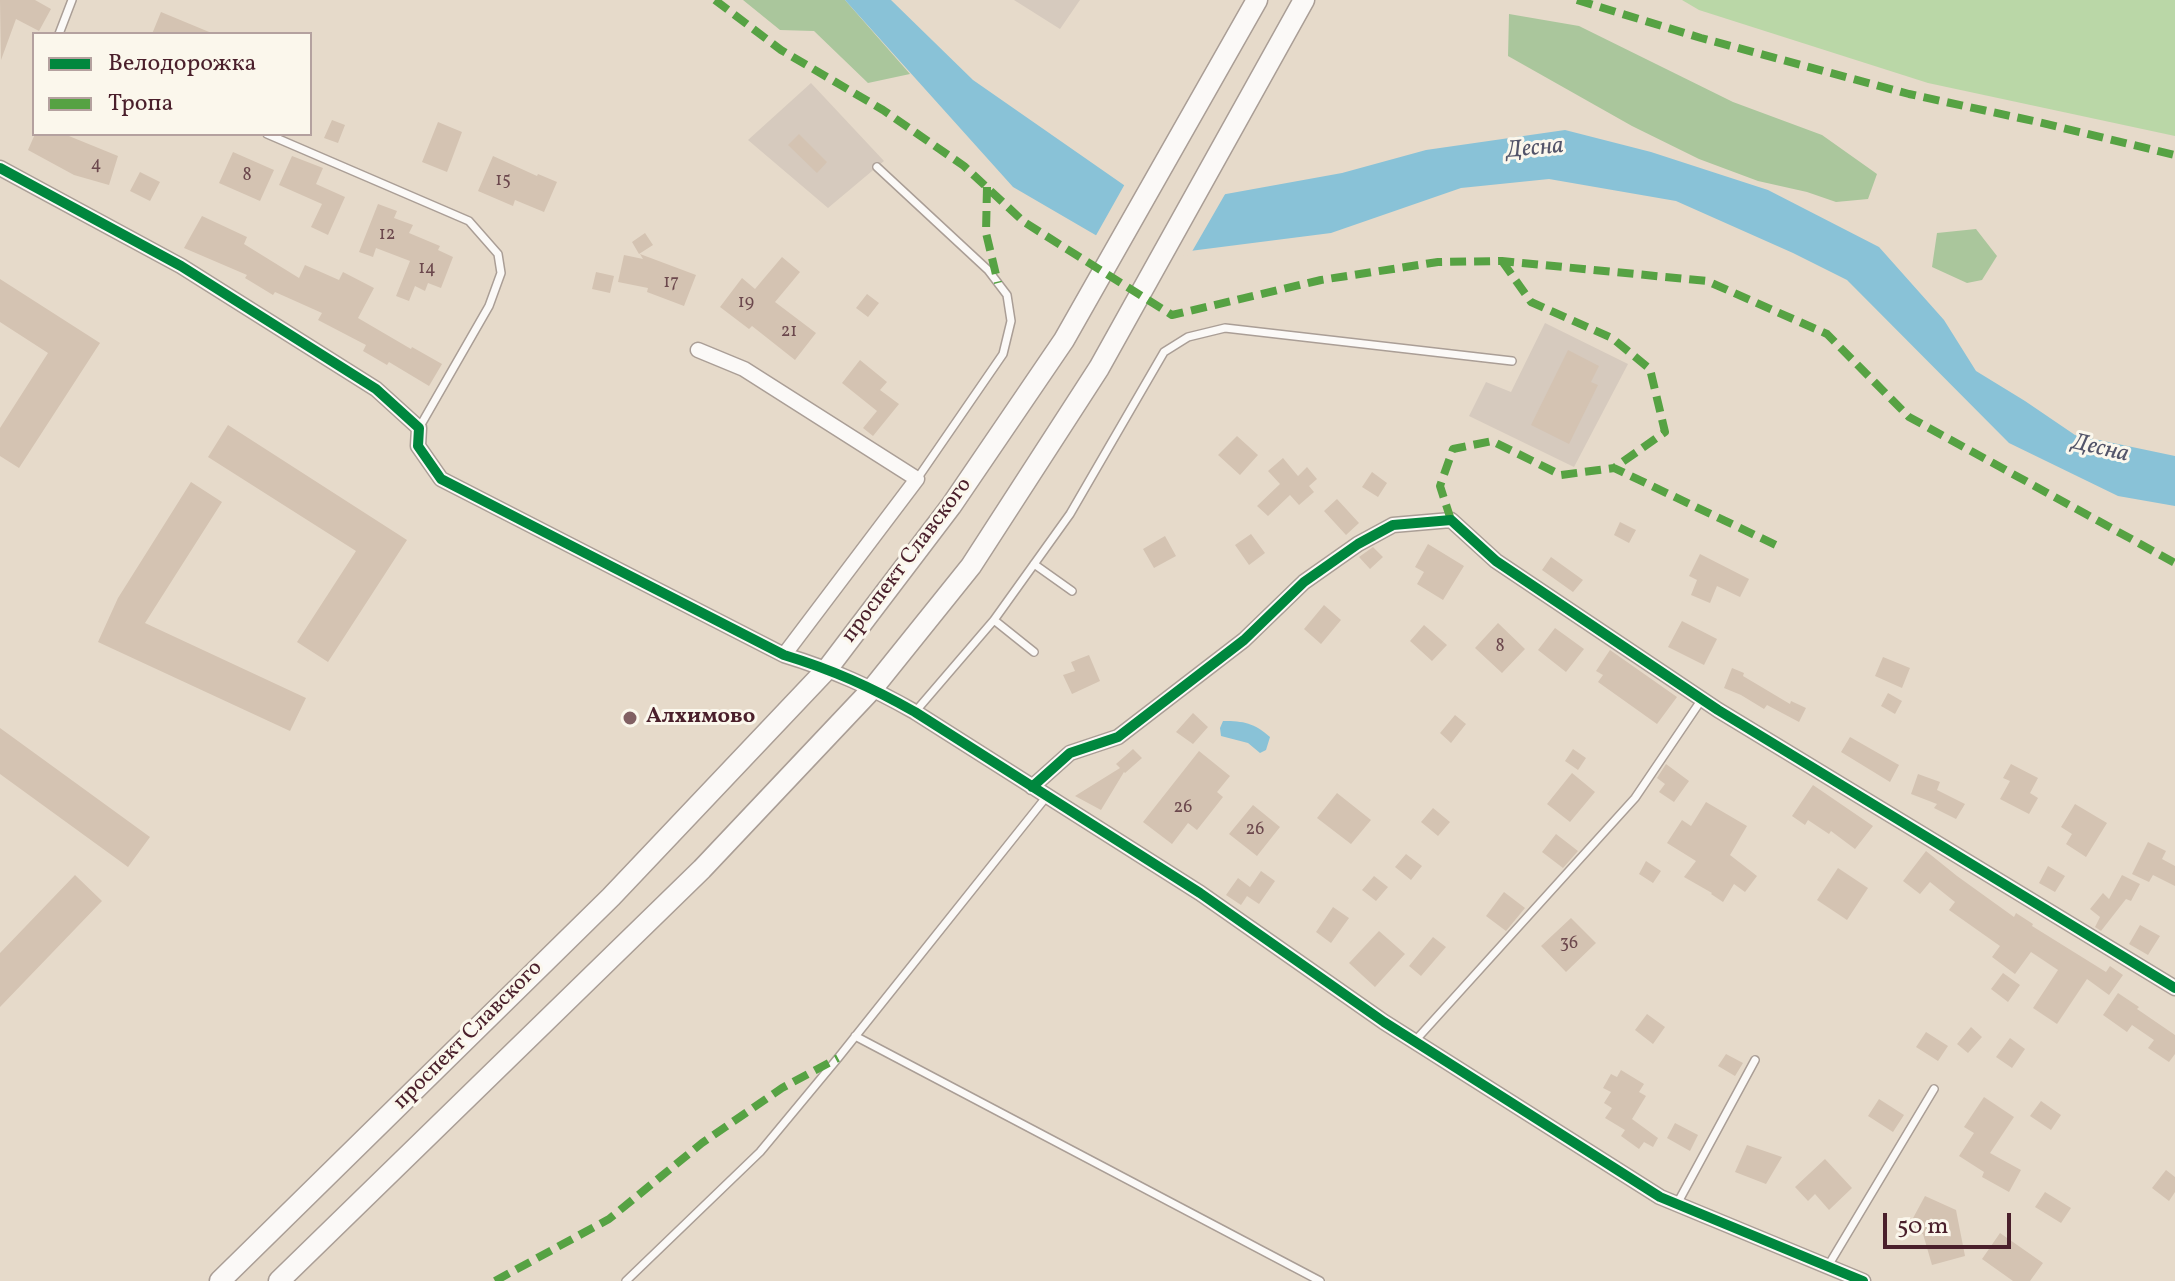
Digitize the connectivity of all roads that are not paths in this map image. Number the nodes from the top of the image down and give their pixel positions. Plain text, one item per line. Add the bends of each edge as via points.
1 (72, 0) edge
2 (1257, 0) edge
3 (1304, 0) edge
4 (60, 32) edge
5 (272, 136) edge
6 (877, 167) dead end
7 (0, 168) edge
8 (698, 350) dead end
9 (1512, 361) dead end
10 (419, 428) junction
11 (917, 479) junction
12 (1034, 564) junction
13 (1072, 591) dead end
14 (994, 620) junction
15 (1034, 652) dead end
16 (784, 655) junction
17 (828, 668) junction
18 (873, 688) junction
19 (1702, 699) junction
20 (915, 712) junction
21 (1032, 787) junction
22 (1047, 796) junction
23 (2175, 988) edge
24 (855, 1036) junction
25 (1414, 1042) junction
26 (1755, 1060) dead end
27 (1934, 1089) dead end
28 (1677, 1204) junction
29 (1828, 1266) junction
30 (220, 1281) edge
31 (279, 1281) edge
32 (626, 1281) edge
33 (1320, 1281) edge
34 (1863, 1281) edge

1 - 4 lane
2 - 17 main road, проспект Славского via 1064,340 951,506
3 - 18 main road, проспект Славского via 1099,368 980,553
5 - 10 lane via 469,221 498,254 501,273 489,306
6 - 11 lane via 988,270 1007,295 1011,321 1003,354
7 - 10 street via 181,266 376,389
8 - 11 street via 744,369
9 - 12 lane via 1225,328 1188,337 1164,352 1070,514
10 - 16 street via 418,446 441,479
11 - 16 street
12 - 13 lane
12 - 14 lane
14 - 15 lane
14 - 20 lane
16 - 17 street
17 - 18 street
17 - 30 main road, проспект Славского via 617,890
18 - 20 street
18 - 31 main road, проспект Славского via 702,869
19 - 21 street via 1496,561 1451,520 1393,525 1304,582 1244,640 1118,737 1070,753
19 - 23 street
19 - 25 lane via 1635,798
20 - 21 street
21 - 22 street
22 - 24 lane
22 - 25 street via 1200,893
24 - 32 lane via 760,1152
24 - 33 lane
25 - 28 street
26 - 28 lane
27 - 29 lane
28 - 29 street
29 - 34 street

